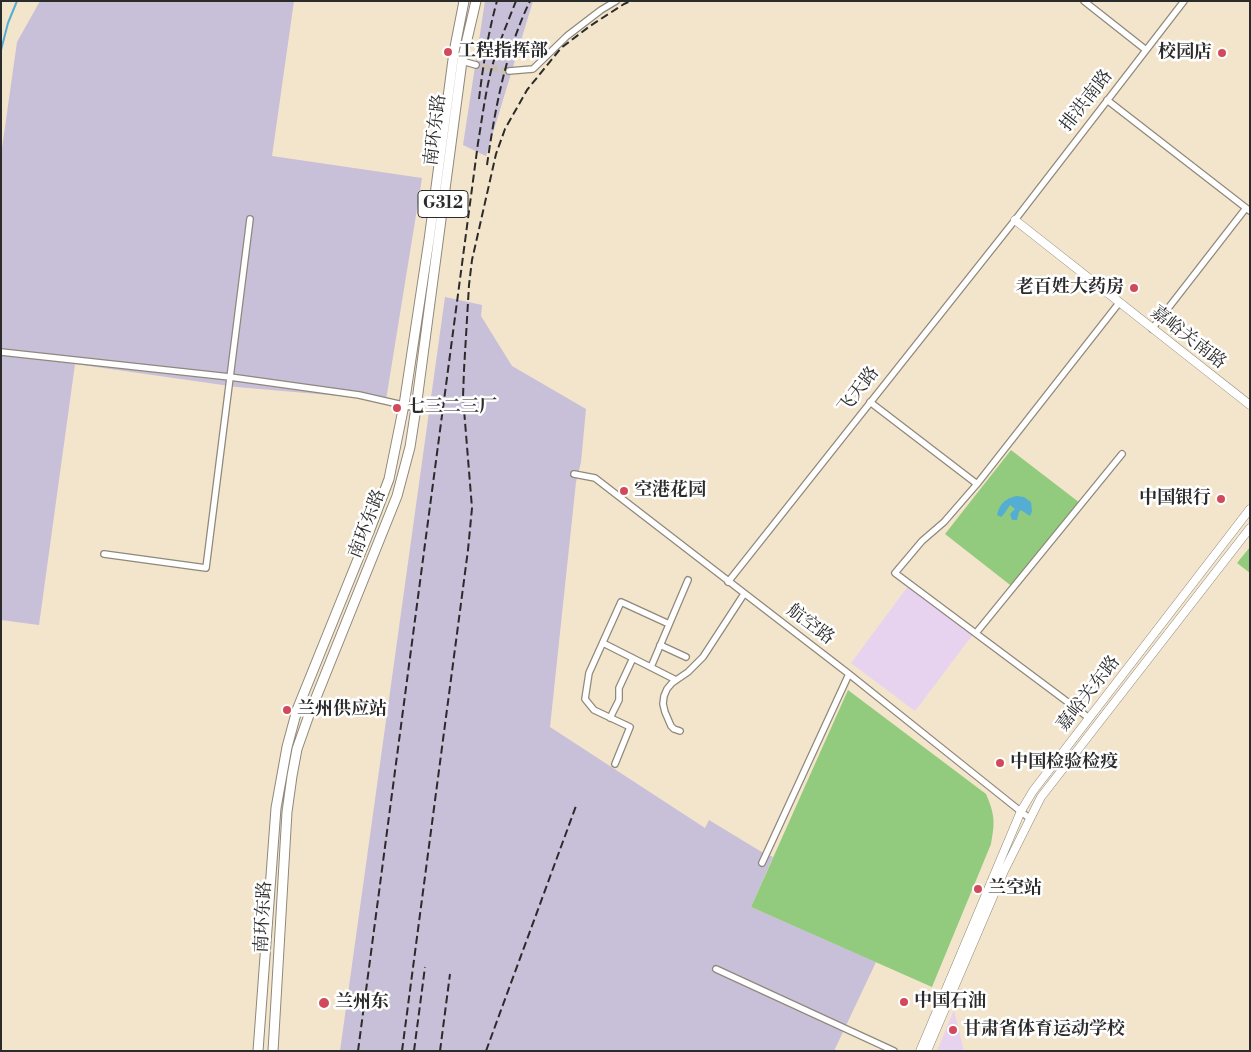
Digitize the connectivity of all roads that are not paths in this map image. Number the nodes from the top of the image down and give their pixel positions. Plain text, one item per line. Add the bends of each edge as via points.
1 (464, 1) edge
2 (476, 1) edge
3 (616, 1) edge
4 (1084, 1) edge
5 (1184, 1) edge
6 (1146, 50) junction
7 (462, 61) junction
8 (476, 65) tunnel mouth
9 (509, 71) tunnel mouth
10 (1107, 100) junction
11 (1248, 209) edge
12 (250, 219) dead end
13 (1015, 220) junction
14 (1119, 303) junction
15 (1152, 329) junction
16 (1, 352) edge
17 (230, 378) junction
18 (870, 402) junction
19 (404, 405) junction
20 (1250, 405) edge
21 (416, 408) junction
22 (1122, 454) dead end
23 (574, 474) dead end
24 (977, 484) junction
25 (1250, 509) edge
26 (1250, 528) edge
27 (104, 554) dead end
28 (688, 580) dead end
29 (728, 582) junction
30 (744, 594) junction
31 (669, 624) junction
32 (976, 633) junction
33 (603, 643) junction
34 (660, 645) junction
35 (686, 657) dead end
36 (632, 658) junction
37 (651, 667) junction
38 (849, 674) junction
39 (676, 680) junction
40 (610, 718) junction
41 (1089, 718) junction
42 (680, 732) dead end
43 (615, 764) dead end
44 (1021, 811) junction
45 (1029, 818) junction
46 (762, 863) dead end
47 (716, 970) dead end
48 (259, 1033) junction
49 (273, 1033) junction
50 (258, 1051) edge
51 (273, 1051) edge
52 (894, 1051) edge
53 (920, 1051) edge
54 (928, 1051) edge

1 - 19 highway, 南环东路 / G312
2 - 7 highway, 南环东路 / G312
3 - 9 street via 567,36 532,69
4 - 6 street
5 - 6 street, 排洪南路
6 - 10 street, 排洪南路
7 - 8 street
7 - 21 highway, 南环东路 / G312
10 - 11 street
10 - 13 street, 排洪南路
11 - 15 street
12 - 17 street
13 - 14 main road, 嘉峪关南路
13 - 18 street, 飞天路
14 - 15 main road, 嘉峪关南路
14 - 24 street
15 - 20 main road, 嘉峪关南路
16 - 17 street
17 - 19 street via 359,395
17 - 27 street via 206,568
18 - 24 street
18 - 29 street, 飞天路
19 - 21 street
19 - 48 highway, 南环东路 / G312 via 389,479 297,710 287,747 276,808
21 - 49 highway, 南环东路 / G312 via 397,496 297,749 287,821
22 - 32 street
23 - 29 street, 航空路 via 595,478
24 - 32 street via 895,573
25 - 41 main road, 嘉峪关东路
26 - 45 main road, 嘉峪关东路 via 1041,797
28 - 31 street
29 - 30 street, 航空路
30 - 38 street, 航空路
30 - 39 street via 703,657
31 - 33 street via 620,602
31 - 34 street
32 - 41 street
33 - 36 street
33 - 40 street via 589,673 585,699 594,710
34 - 35 street
34 - 37 street
36 - 37 street
36 - 40 street
37 - 39 street
38 - 44 street, 航空路
38 - 46 street
39 - 42 street via 667,689 663,704 671,726
40 - 43 street via 630,727
41 - 44 main road, 嘉峪关东路
44 - 45 street, 航空路
44 - 53 main road, 嘉峪关东路
45 - 54 main road, 嘉峪关东路
47 - 52 street
48 - 49 highway
48 - 50 highway, 南环东路 / G312
49 - 51 highway, 南环东路 / G312

